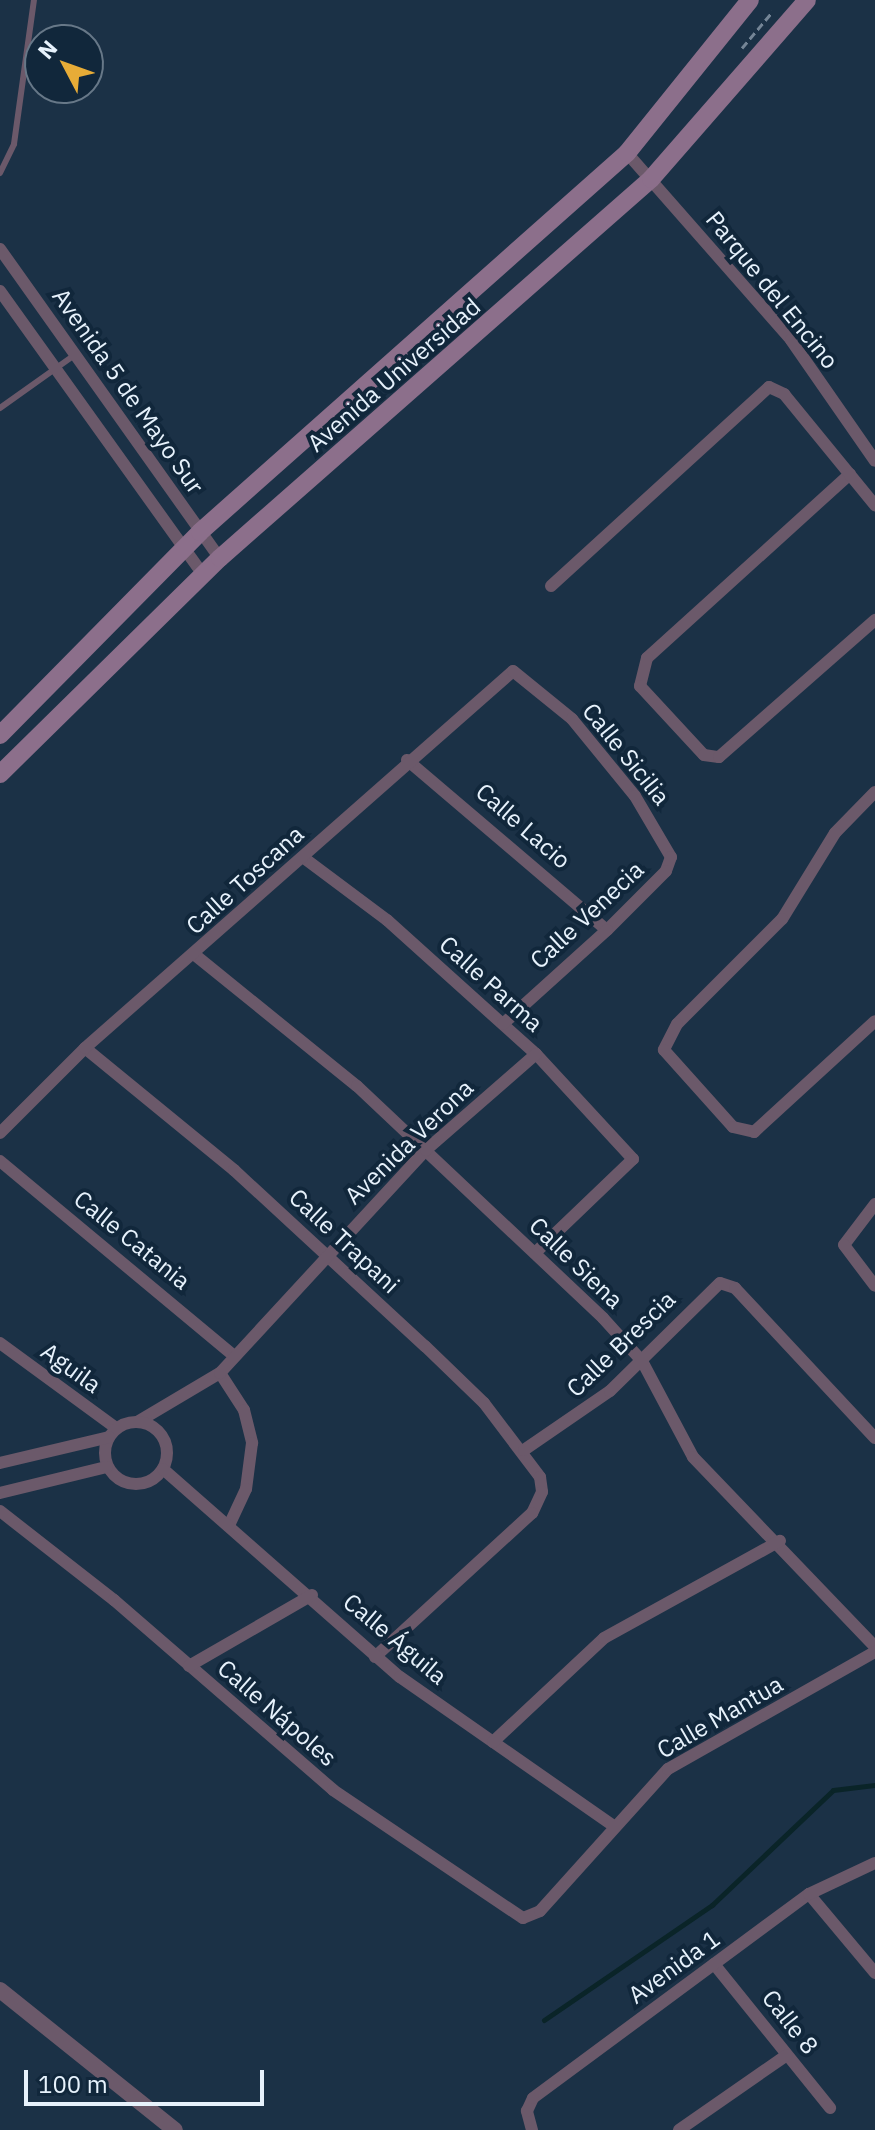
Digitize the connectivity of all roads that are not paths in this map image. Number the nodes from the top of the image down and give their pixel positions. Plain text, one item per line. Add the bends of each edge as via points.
1 (34, 0) edge
2 (750, 0) edge
3 (807, 0) edge
4 (627, 153) junction
5 (0, 173) edge
6 (651, 179) junction
7 (0, 249) edge
8 (0, 291) edge
9 (76, 354) junction
10 (57, 369) junction
11 (0, 408) edge
12 (875, 461) edge
13 (850, 474) junction
14 (875, 505) edge
15 (200, 532) junction
16 (184, 548) junction
17 (220, 558) junction
18 (203, 575) junction
19 (551, 586) dead end
20 (875, 620) edge
21 (524, 676) joint
22 (0, 735) edge
23 (407, 760) junction
24 (0, 774) edge
25 (875, 792) edge
26 (304, 858) junction
27 (666, 871) joint
28 (607, 930) junction
29 (195, 955) junction
30 (875, 1021) edge
31 (503, 1024) junction
32 (85, 1048) junction
33 (536, 1054) junction
34 (0, 1133) edge
35 (426, 1150) junction
36 (0, 1161) edge
37 (875, 1204) edge
38 (535, 1253) junction
39 (327, 1255) junction
40 (875, 1286) edge
41 (0, 1343) edge
42 (234, 1356) junction
43 (642, 1361) junction
44 (220, 1373) junction
45 (172, 1407) junction
46 (139, 1421) junction
47 (158, 1430) junction
48 (112, 1432) junction
49 (875, 1438) edge
50 (524, 1450) junction
51 (0, 1463) edge
52 (107, 1467) junction
53 (163, 1469) junction
54 (0, 1493) edge
55 (0, 1511) edge
56 (229, 1525) junction
57 (780, 1541) junction
58 (312, 1595) junction
59 (875, 1650) edge
60 (375, 1657) junction
61 (189, 1666) junction
62 (493, 1742) junction
63 (612, 1825) junction
64 (875, 1863) edge
65 (809, 1894) junction
66 (540, 1911) joint
67 (714, 1964) junction
68 (875, 1973) edge
69 (0, 1990) edge
70 (787, 2055) junction
71 (830, 2108) dead end
72 (175, 2130) edge
73 (532, 2130) edge
74 (679, 2130) edge

1 - 5 lane via 14,144
2 - 4 main road, Avenida Universidad
3 - 6 main road, Avenida Universidad
4 - 6 street, Parque del Encino
4 - 15 main road, Avenida Universidad
6 - 12 street, Parque del Encino via 791,340
6 - 17 main road, Avenida Universidad
7 - 9 street, Avenida 5 de Mayo Sur
8 - 10 street, Avenida 5 de Mayo Sur
9 - 10 lane
9 - 15 street, Avenida 5 de Mayo Sur
10 - 11 lane
10 - 16 street, Avenida 5 de Mayo Sur
13 - 14 street
13 - 19 street via 784,394 762,389
13 - 20 street via 647,658 640,686 704,755 719,757
15 - 16 main road, Avenida Universidad
15 - 17 street, Avenida 5 de Mayo Sur
16 - 18 street, Avenida 5 de Mayo Sur
16 - 22 main road, Avenida Universidad
17 - 18 main road, Avenida Universidad
18 - 24 main road, Avenida Universidad
21 - 23 street, Calle Toscana via 508,674
21 - 27 street, Calle Sicilia via 572,719 635,796 665,840
23 - 26 street, Calle Toscana
23 - 28 street, Calle Lacio
25 - 30 street via 835,833 782,919 666,1036 666,1060 733,1127 754,1132
26 - 29 street, Calle Toscana
26 - 31 street, Calle Parma via 387,920
27 - 28 street, Calle Venecia
28 - 31 street, Calle Venecia
29 - 32 street, Calle Toscana
29 - 35 street, Calle Siena
31 - 33 street, Calle Parma
32 - 34 street, Calle Toscana
32 - 39 street, Calle Trapani
33 - 35 street, Avenida Verona
33 - 38 street, Calle Parma via 633,1159
35 - 38 street, Calle Siena
35 - 39 street, Avenida Verona
36 - 42 street, Calle Catania
37 - 40 street via 844,1245
38 - 43 street, Calle Siena
39 - 42 street, Avenida Verona
39 - 50 street, Calle Trapani
41 - 48 street, Aguila
42 - 44 street, Avenida Verona
43 - 49 street, Calle Brescia via 720,1283 735,1288
43 - 50 street, Calle Brescia
43 - 57 street, Calle Siena via 676,1436
44 - 45 street, Avenida Verona
44 - 56 street via 244,1410 252,1443 246,1489
45 - 46 street, Avenida Verona
45 - 47 street
46 - 47 street
46 - 48 street
47 - 53 street via 167,1449
48 - 51 street
48 - 52 street
50 - 60 street, Calle Trapani via 542,1492 532,1513
52 - 53 street via 120,1481 139,1485
52 - 54 street
53 - 56 street, Calle Águila
55 - 61 street, Calle Nápoles
56 - 58 street, Calle Águila
57 - 59 street, Calle Siena
57 - 62 street via 604,1638
58 - 60 street, Calle Águila
58 - 61 street
59 - 63 street, Calle Mantua via 668,1769
60 - 62 street, Calle Águila
61 - 66 street, Calle Nápoles via 399,1837 517,1915
62 - 63 street, Calle Águila
63 - 66 street, Calle Mantua
64 - 65 street, Avenida 1
65 - 67 street, Avenida 1
65 - 68 street
67 - 70 street, Calle 8
67 - 73 street, Avenida 1 via 533,2098 527,2111
69 - 72 street
70 - 71 street, Calle 8
70 - 74 street

